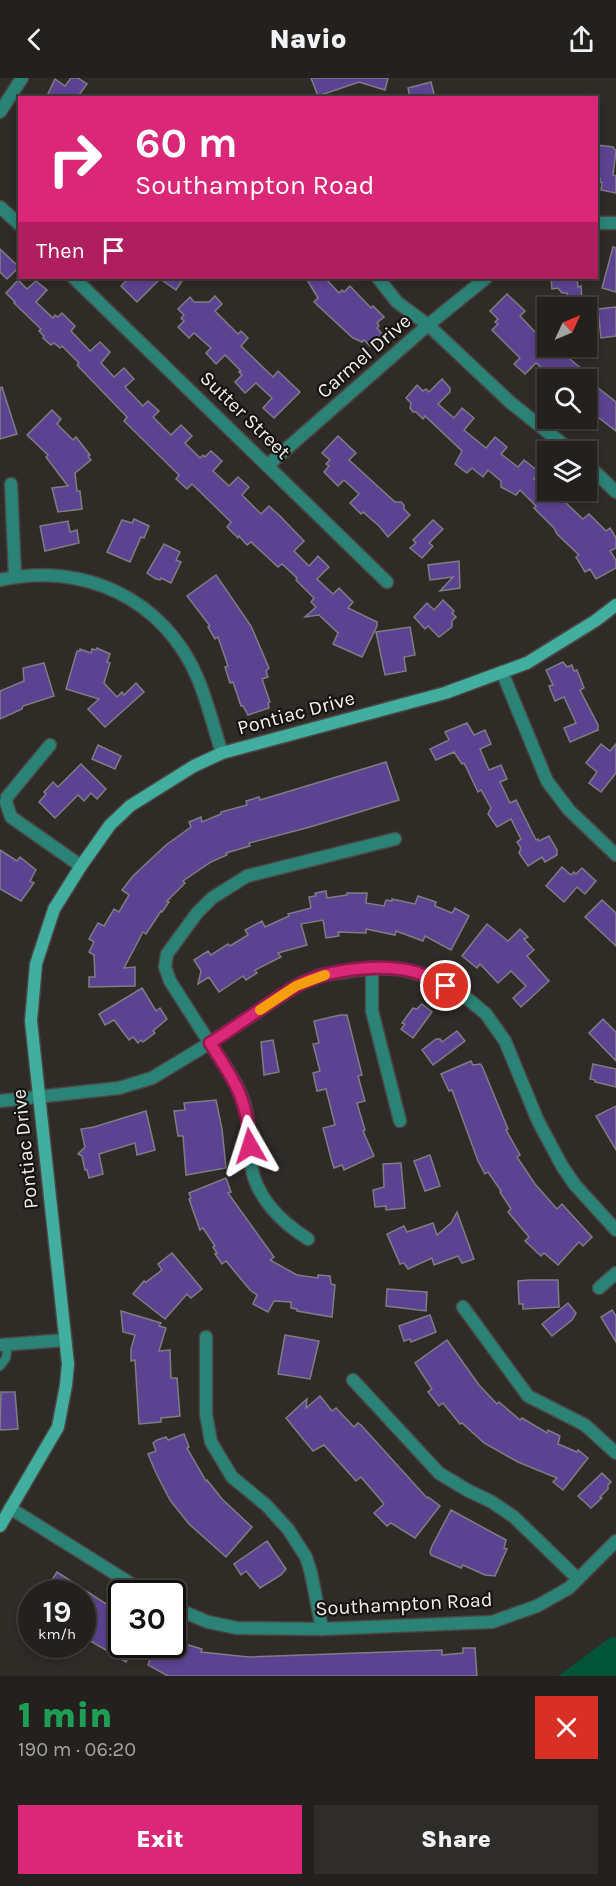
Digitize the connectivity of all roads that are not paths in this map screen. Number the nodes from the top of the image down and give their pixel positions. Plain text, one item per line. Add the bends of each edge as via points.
1 (22, 78) edge
2 (0, 112) edge
3 (0, 207) edge
4 (18, 223) edge
5 (598, 223) edge
6 (616, 223) edge
7 (75, 279) edge
8 (379, 279) edge
9 (485, 279) edge
10 (428, 325) junction
11 (559, 441) edge
12 (268, 465) junction
13 (597, 474) edge
14 (11, 484) dead end
15 (616, 492) edge
16 (15, 576) junction
17 (0, 580) edge
18 (387, 582) dead end
19 (616, 604) edge
20 (502, 672) junction
21 (50, 746) dead end
22 (222, 753) junction
23 (395, 840) dead end
24 (616, 855) edge
25 (81, 866) junction
26 (372, 968) junction
27 (210, 1043) junction
28 (39, 1097) junction
29 (0, 1101) edge
30 (400, 1121) dead end
31 (616, 1230) edge
32 (308, 1239) dead end
33 (616, 1273) edge
34 (599, 1288) dead end
35 (463, 1307) dead end
36 (206, 1337) dead end
37 (64, 1340) junction
38 (4, 1345) edge
39 (0, 1366) edge
40 (353, 1380) dead end
41 (616, 1453) edge
42 (10, 1508) junction
43 (0, 1526) edge
44 (616, 1541) edge
45 (125, 1580) edge
46 (578, 1580) junction
47 (186, 1613) edge
48 (322, 1629) junction

1 - 2 street
3 - 4 street
5 - 6 street
7 - 12 street, Sutter Street
8 - 10 street via 397,302
9 - 10 street, Carmel Drive
10 - 11 street via 511,403
10 - 12 street, Carmel Drive
12 - 18 street, Sutter Street
13 - 15 street
14 - 16 street
16 - 17 street
16 - 22 street via 48,574 94,581 135,601 153,615 178,644 198,678
19 - 20 main road, Pontiac Drive via 527,663
20 - 22 main road, Pontiac Drive via 445,693
20 - 24 street via 548,781 568,810
21 - 25 street via 6,802 11,817
22 - 25 main road, Pontiac Drive via 130,806 110,825
23 - 27 street via 247,876 212,898 197,913 167,954 165,967
25 - 28 main road, Pontiac Drive via 54,909 36,964 31,1022
26 - 27 street via 321,975 296,986
26 - 30 street via 372,1011
26 - 31 street via 400,969 430,977 463,994 486,1014 505,1041 538,1121 562,1166
27 - 28 street via 152,1078 119,1088
27 - 32 street via 244,1100 251,1166 258,1188 266,1202
28 - 29 street
28 - 37 main road, Pontiac Drive
33 - 34 street
35 - 41 street via 528,1396 585,1425
36 - 48 street via 206,1414 211,1442 232,1477 266,1505 300,1548 312,1573
37 - 38 street
37 - 42 main road, Pontiac Drive via 68,1364 58,1427
38 - 39 lane via 6,1358
40 - 46 street via 440,1473 514,1517
42 - 43 main road, Pontiac Drive
42 - 45 street
44 - 46 street, Southampton Road
46 - 48 street, Southampton Road via 537,1606 492,1622
47 - 48 street, Southampton Road via 237,1628

